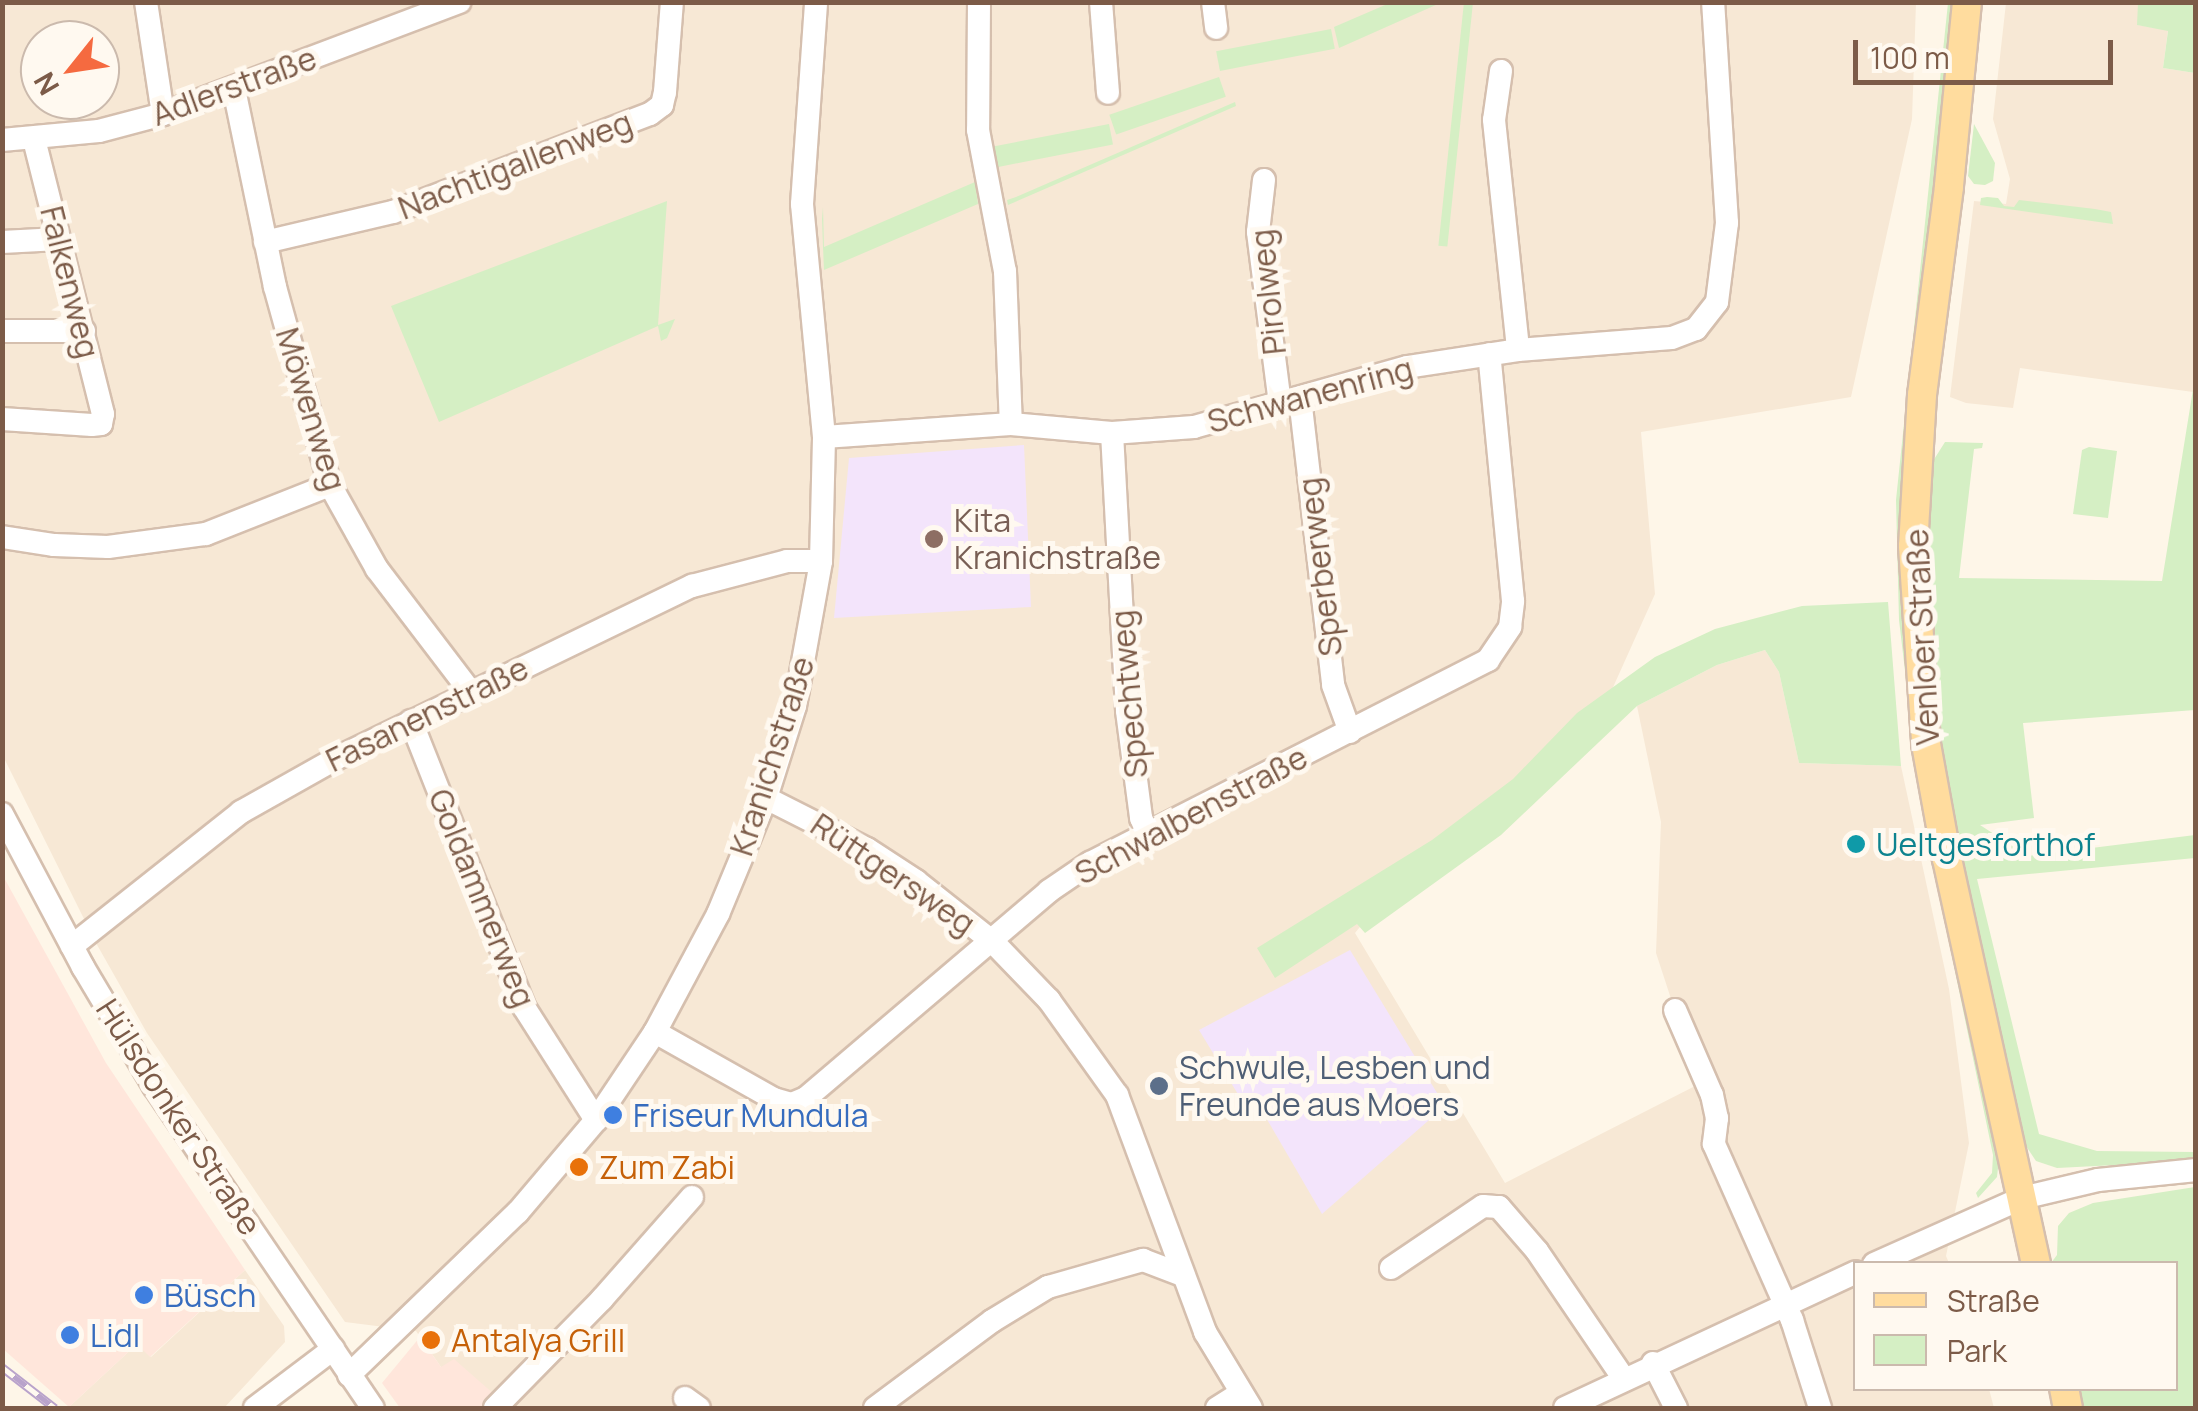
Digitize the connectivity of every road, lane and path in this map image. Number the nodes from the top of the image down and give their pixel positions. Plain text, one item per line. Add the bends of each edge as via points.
1 (146, 2) edge
2 (460, 2) edge
3 (672, 2) edge
4 (816, 2) edge
5 (978, 2) edge
6 (1102, 2) edge
7 (1213, 2) edge
8 (1714, 2) edge
9 (1967, 2) edge
10 (396, 13) edge
11 (1216, 28) dead end
12 (1501, 71) dead end
13 (234, 89) junction
14 (1108, 94) dead end
15 (164, 114) junction
16 (2, 140) edge
17 (34, 140) junction
18 (1264, 180) dead end
19 (59, 239) junction
20 (2, 242) edge
21 (264, 242) junction
22 (2, 331) edge
23 (84, 331) junction
24 (1518, 350) junction
25 (1488, 354) junction
26 (1290, 401) junction
27 (2, 420) edge
28 (1011, 424) junction
29 (1112, 432) junction
30 (824, 436) junction
31 (330, 486) junction
32 (2, 537) edge
33 (822, 561) junction
34 (470, 692) junction
35 (410, 722) junction
36 (1350, 732) junction
37 (766, 798) junction
38 (2, 814) edge
39 (1148, 834) junction
40 (994, 942) junction
41 (72, 946) junction
42 (1675, 1010) dead end
43 (655, 1032) junction
44 (596, 1120) junction
45 (2196, 1170) edge
46 (692, 1197) dead end
47 (2022, 1198) junction
48 (1881, 1261) edge
49 (2035, 1261) edge
50 (1391, 1268) dead end
51 (1853, 1273) edge
52 (1180, 1274) junction
53 (1785, 1304) junction
54 (333, 1350) junction
55 (1653, 1363) junction
56 (348, 1374) junction
57 (1624, 1379) junction
58 (1246, 1401) edge
59 (255, 1408) edge
60 (373, 1408) edge
61 (495, 1408) edge
62 (876, 1408) edge
63 (1217, 1408) edge
64 (1564, 1408) edge
65 (1676, 1408) edge
66 (1820, 1408) edge

1 - 15 street
2 - 10 street, Adlerstraße
3 - 21 street, Nachtigallenweg via 665,92 650,114 393,212
4 - 30 street, Kranichstraße via 802,204
5 - 28 street via 978,130 1005,271
6 - 14 street
7 - 11 street
8 - 24 street, Schwanenring via 1727,223 1722,285 1711,316 1672,338
9 - 47 main road, Venloer Straße via 1922,395 1913,546 1926,744
10 - 13 street, Adlerstraße
12 - 24 street via 1494,120
13 - 15 street, Adlerstraße
13 - 21 street, Möwenweg
15 - 17 street, Adlerstraße
16 - 17 street, Adlerstraße
17 - 19 street, Falkenweg
18 - 26 street, Pirolweg via 1258,232
19 - 20 street
19 - 23 street, Falkenweg
21 - 31 street, Möwenweg
22 - 23 street
23 - 27 street, Falkenweg via 101,424
24 - 25 street, Schwanenring
25 - 26 street, Schwanenring via 1407,366
25 - 36 street, Schwalbenstraße via 1513,601 1510,627 1488,660
26 - 29 street, Schwanenring via 1194,427
26 - 36 street, Sperberweg via 1333,685
28 - 29 street, Schwanenring
28 - 30 street, Schwanenring
29 - 39 street, Spechtweg via 1127,712
30 - 33 street, Kranichstraße
31 - 32 street via 206,534 108,546
31 - 34 street, Möwenweg via 378,569
33 - 34 street, Fasanenstraße via 787,561 692,586
33 - 37 street, Kranichstraße via 795,706
34 - 35 street, Fasanenstraße
35 - 41 street, Fasanenstraße via 241,812
35 - 44 street, Goldammerweg via 524,1007
36 - 39 street, Schwalbenstraße
37 - 40 street, Rüttgersweg via 867,849
37 - 43 street, Kranichstraße via 718,914
38 - 41 street, Hülsdonker Straße
39 - 40 street, Schwalbenstraße via 1049,891
40 - 43 street, Schwalbenstraße via 792,1104
40 - 52 street, Rüttgersweg via 1048,1000 1116,1094
41 - 54 street, Hülsdonker Straße via 154,1086
42 - 53 street via 1712,1095 1714,1144
43 - 44 street, Kranichstraße
44 - 56 street, Kranichstraße via 518,1212
45 - 47 street via 2098,1180
46 - 61 street
47 - 48 street
47 - 49 main road, Venloer Straße
50 - 57 street via 1483,1206 1498,1206 1537,1250
51 - 53 street
52 - 58 street, Rüttgersweg
52 - 62 street via 1143,1260 1048,1287
53 - 55 street
53 - 66 street
54 - 56 street, Hülsdonker Straße
54 - 59 street
55 - 57 street
55 - 65 street
56 - 60 street, Hülsdonker Straße
57 - 64 street
58 - 63 street

